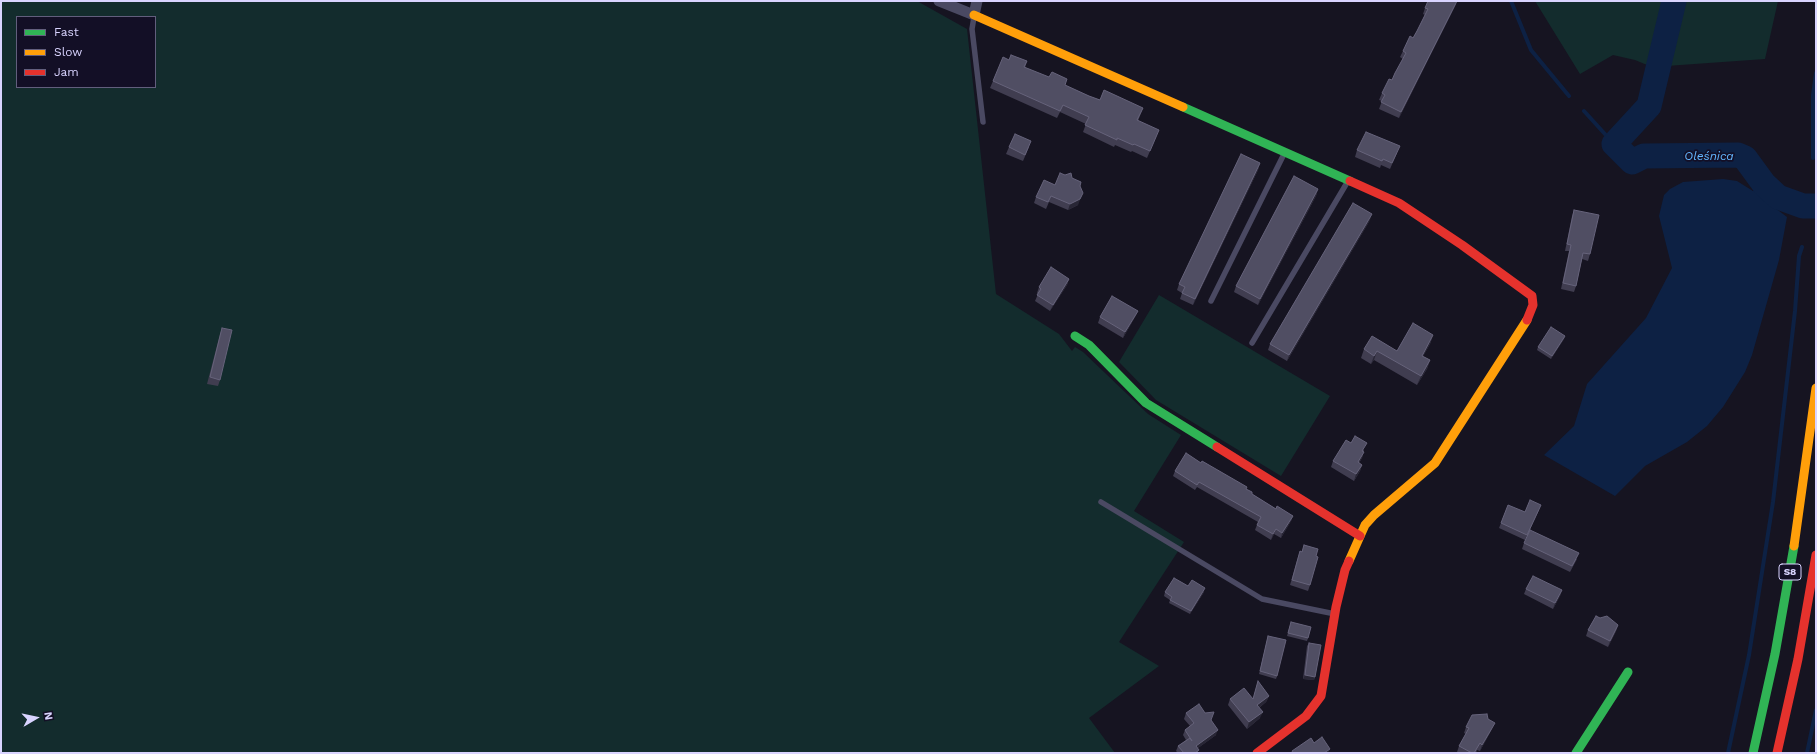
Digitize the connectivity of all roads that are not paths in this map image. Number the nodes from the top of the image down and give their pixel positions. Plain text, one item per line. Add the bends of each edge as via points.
1 (939, 1) edge
2 (977, 1) edge
3 (974, 15) junction
4 (983, 122) dead end
5 (1285, 152) junction
6 (1348, 181) junction
7 (1211, 301) dead end
8 (1075, 336) dead end
9 (1252, 343) dead end
10 (1816, 388) edge
11 (1102, 502) dead end
12 (1360, 536) junction
13 (1816, 555) edge
14 (1335, 614) junction
15 (1628, 672) dead end
16 (1257, 753) edge
17 (1576, 753) edge
18 (1753, 753) edge
19 (1777, 753) edge

1 - 3 street
2 - 3 street
3 - 4 lane via 972,29
3 - 5 main road
5 - 6 main road
5 - 7 lane
6 - 9 lane
6 - 12 main road via 1399,203 1526,291 1532,296 1534,305 1529,317 1435,463 1374,515
8 - 12 main road via 1089,345 1146,403
10 - 18 main road, S8 via 1786,596
11 - 14 lane via 1262,599
12 - 14 main road via 1345,570
13 - 19 main road, S8 via 1798,659
14 - 16 main road via 1321,696 1306,716
15 - 17 main road

